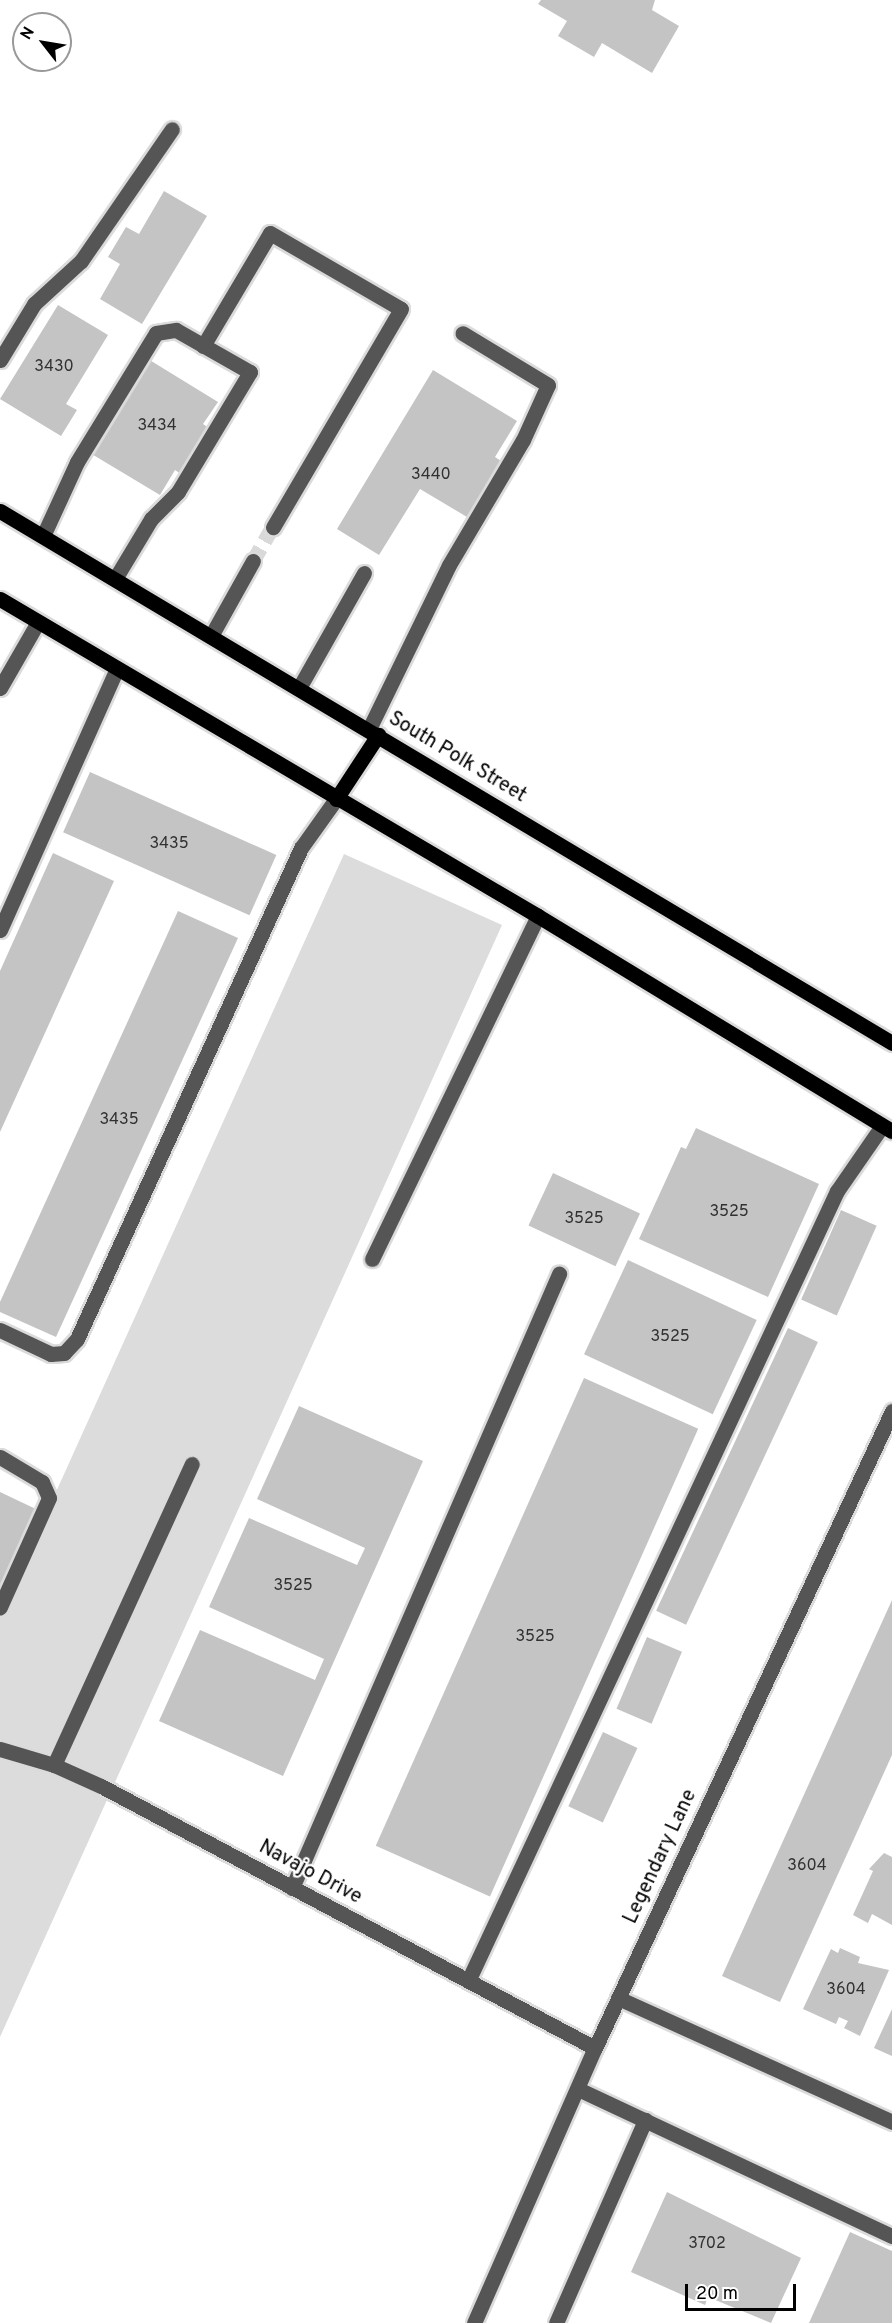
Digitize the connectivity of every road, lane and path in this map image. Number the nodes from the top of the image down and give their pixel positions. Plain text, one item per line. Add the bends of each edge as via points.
1 (172, 129) dead end
2 (462, 333) dead end
3 (203, 346) junction
4 (0, 360) edge
5 (0, 511) edge
6 (273, 527) tunnel mouth
7 (43, 536) junction
8 (253, 561) tunnel mouth
9 (364, 573) dead end
10 (115, 579) junction
11 (0, 599) edge
12 (38, 622) junction
13 (211, 636) junction
14 (117, 669) junction
15 (0, 688) edge
16 (299, 688) junction
17 (373, 732) junction
18 (336, 799) junction
19 (538, 916) junction
20 (0, 930) edge
21 (892, 1043) edge
22 (887, 1128) edge
23 (372, 1259) dead end
24 (559, 1274) dead end
25 (0, 1330) edge
26 (892, 1411) edge
27 (0, 1457) edge
28 (192, 1464) dead end
29 (0, 1607) edge
30 (0, 1749) edge
31 (54, 1765) junction
32 (292, 1888) junction
33 (469, 1979) junction
34 (618, 1998) junction
35 (595, 2048) junction
36 (578, 2089) junction
37 (645, 2120) junction
38 (892, 2122) edge
39 (892, 2235) edge
40 (474, 2323) edge
41 (556, 2323) edge

1 - 4 street via 81,261 34,304
2 - 17 street via 548,385 523,440 449,565
3 - 6 street via 270,233 401,309
3 - 7 street via 176,330 156,333 77,462
3 - 10 street via 250,372 178,492 152,519
5 - 7 main road, South Polk Street
7 - 10 main road, South Polk Street
8 - 13 street
9 - 16 street
10 - 13 main road, South Polk Street
11 - 12 main road
12 - 14 main road
12 - 15 street
13 - 16 main road, South Polk Street
14 - 18 main road
14 - 20 street
16 - 17 main road, South Polk Street
17 - 18 main road
17 - 21 main road, South Polk Street
18 - 19 main road
18 - 25 street via 301,848 76,1339 64,1353 51,1354
19 - 22 main road
19 - 23 street
22 - 33 street via 837,1191
24 - 32 street
26 - 34 street, Legendary Lane
27 - 29 street via 42,1482 49,1498
28 - 31 street
30 - 31 street, Navajo Drive
31 - 32 street, Navajo Drive
32 - 33 street, Navajo Drive
33 - 35 street, Navajo Drive
34 - 35 street, Legendary Lane
34 - 38 street
35 - 36 street, Legendary Lane
36 - 37 street
36 - 40 street, Legendary Lane
37 - 39 street
37 - 41 street

